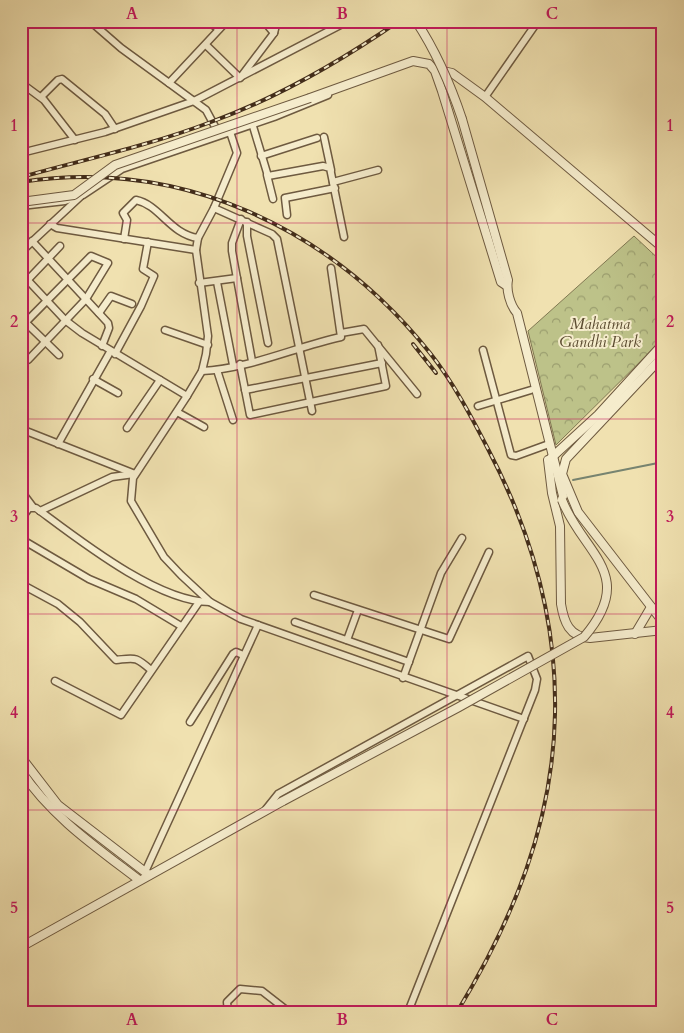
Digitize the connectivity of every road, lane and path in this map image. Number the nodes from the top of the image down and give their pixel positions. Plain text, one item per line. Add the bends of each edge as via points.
1 (90, 21) edge
2 (207, 21) edge
3 (227, 21) edge
4 (264, 21) edge
5 (277, 21) edge
6 (348, 21) edge
7 (416, 21) edge
8 (538, 21) edge
9 (219, 29) junction
10 (274, 33) junction
11 (206, 45) junction
12 (435, 71) junction
13 (240, 78) junction
14 (21, 83) edge
15 (169, 83) junction
16 (343, 87) junction
17 (41, 97) junction
18 (484, 97) junction
19 (194, 101) junction
20 (252, 123) junction
21 (115, 129) junction
22 (230, 132) junction
23 (219, 135) junction
24 (75, 140) junction
25 (21, 152) edge
26 (262, 156) junction
27 (378, 170) dead end
28 (331, 171) junction
29 (267, 175) junction
30 (334, 185) junction
31 (83, 195) junction
32 (273, 199) dead end
33 (21, 202) edge
34 (21, 206) edge
35 (214, 208) junction
36 (287, 215) dead end
37 (244, 221) junction
38 (50, 224) junction
39 (344, 237) dead end
40 (198, 238) junction
41 (124, 239) junction
42 (32, 241) junction
43 (148, 242) junction
44 (60, 246) dead end
45 (663, 248) edge
46 (196, 250) junction
47 (21, 252) edge
48 (48, 260) junction
49 (330, 268) dead end
50 (21, 273) edge
51 (237, 278) junction
52 (28, 280) junction
53 (67, 280) junction
54 (217, 282) junction
55 (199, 283) junction
56 (506, 286) junction
57 (21, 287) edge
58 (86, 300) junction
59 (47, 301) junction
60 (132, 304) dead end
61 (513, 308) junction
62 (99, 313) junction
63 (65, 320) junction
64 (23, 322) edge
65 (165, 330) dead end
66 (341, 333) junction
67 (45, 341) junction
68 (268, 343) dead end
69 (378, 344) junction
70 (208, 345) junction
71 (102, 346) junction
72 (300, 347) junction
73 (662, 348) edge
74 (483, 350) dead end
75 (112, 353) junction
76 (59, 355) dead end
77 (663, 356) edge
78 (28, 360) dead end
79 (252, 361) junction
80 (382, 363) junction
81 (236, 365) junction
82 (202, 370) junction
83 (217, 370) junction
84 (305, 377) junction
85 (93, 379) junction
86 (160, 380) junction
87 (245, 390) junction
88 (531, 390) junction
89 (118, 393) dead end
90 (417, 394) dead end
91 (187, 396) junction
92 (496, 401) junction
93 (310, 402) junction
94 (478, 406) dead end
95 (312, 411) dead end
96 (177, 412) junction
97 (233, 420) dead end
98 (204, 427) dead end
99 (128, 428) dead end
100 (21, 429) edge
101 (58, 444) junction
102 (546, 445) junction
103 (550, 459) junction
104 (135, 474) junction
105 (559, 478) junction
106 (21, 491) edge
107 (32, 507) junction
108 (40, 511) junction
109 (21, 518) edge
110 (462, 538) dead end
111 (21, 539) edge
112 (490, 552) dead end
113 (21, 584) edge
114 (314, 595) dead end
115 (199, 602) junction
116 (210, 602) junction
117 (651, 607) junction
118 (358, 610) junction
119 (295, 622) dead end
120 (663, 622) edge
121 (258, 625) junction
122 (181, 626) junction
123 (420, 630) junction
124 (663, 630) edge
125 (635, 634) junction
126 (347, 640) junction
127 (243, 655) junction
128 (409, 662) junction
129 (151, 670) junction
130 (403, 678) junction
131 (55, 681) dead end
132 (458, 696) junction
133 (524, 719) junction
134 (190, 722) dead end
135 (21, 757) edge
136 (21, 770) edge
137 (50, 803) junction
138 (266, 810) junction
139 (147, 874) junction
140 (139, 880) junction
141 (21, 947) edge
142 (228, 1012) edge
143 (289, 1012) edge
144 (408, 1012) edge

1 - 15 street via 120,48
2 - 9 street
3 - 9 street
4 - 10 street
5 - 10 street
6 - 13 street
7 - 56 street, bridge via 445,70 462,119 506,274
8 - 18 street
9 - 11 street
10 - 13 street
11 - 13 street
11 - 15 street
12 - 16 street via 429,64 413,62
12 - 18 street via 452,73
12 - 56 street via 501,282
13 - 19 street
14 - 17 street
15 - 19 street
16 - 20 street via 311,103
16 - 33 street, bridge via 114,165 74,195
17 - 21 street via 62,79 105,114
17 - 24 street
18 - 45 street
19 - 21 street
19 - 23 street via 206,110
20 - 22 street
20 - 26 street
21 - 24 street
22 - 23 street
22 - 35 street via 237,153
23 - 31 street via 122,169
24 - 25 street
26 - 28 street via 320,137
26 - 29 street
27 - 30 street
28 - 29 street via 327,166
28 - 30 street
29 - 32 street
30 - 36 street via 285,198
30 - 39 street
31 - 34 street via 65,201
31 - 38 street
35 - 37 street
35 - 40 street
37 - 51 street via 232,243
37 - 68 street
37 - 72 street via 277,238
38 - 41 street via 57,228
38 - 42 street
40 - 41 street via 179,233 150,207 136,200 124,213 127,220
40 - 46 street
41 - 43 street
42 - 47 street
42 - 48 street
43 - 46 street
43 - 75 street via 143,269 154,276 142,306
44 - 48 street
46 - 55 street
48 - 52 street
48 - 53 street
49 - 66 street
50 - 52 street
51 - 54 street
51 - 79 street
52 - 57 street
52 - 59 street
53 - 58 street
53 - 58 street via 91,256 108,263
53 - 59 street
54 - 55 street
54 - 81 street
55 - 70 street
56 - 61 street
58 - 62 street
58 - 63 street
59 - 63 street
59 - 64 street
60 - 62 street via 113,296
61 - 88 street
61 - 102 street via 517,313
62 - 71 street via 109,325
63 - 67 street
63 - 71 street
64 - 67 street
65 - 70 street
66 - 69 street via 364,329
66 - 72 street via 341,337
67 - 76 street
67 - 78 street
69 - 80 street
69 - 90 street
70 - 82 street
71 - 75 street
72 - 79 street
72 - 84 street
73 - 103 street via 598,416
74 - 92 street
75 - 85 street
75 - 86 street
77 - 105 street via 566,459
79 - 81 street
80 - 84 street
80 - 93 street via 386,386
81 - 83 street
81 - 87 street
82 - 83 street
82 - 91 street
83 - 97 street
84 - 87 street
84 - 93 street
85 - 89 street
85 - 101 street
86 - 91 street
86 - 99 street
87 - 93 street via 250,416
88 - 92 street
88 - 102 street
91 - 96 street
92 - 94 street
92 - 102 street via 511,455
93 - 95 street
96 - 98 street
96 - 104 street
100 - 101 street
101 - 104 street
102 - 103 street
103 - 105 street
103 - 125 street via 552,493 560,526 561,604 565,624 581,637
104 - 108 street via 112,477
104 - 116 street via 130,490 135,512 164,557
105 - 117 street via 578,512
105 - 138 street, bridge via 559,497 598,555 605,574 604,604 584,637
106 - 107 street
107 - 108 street
107 - 109 street
108 - 115 street via 153,586
110 - 123 street via 441,574
111 - 122 street via 89,579 135,599
112 - 123 street via 449,640
113 - 129 street via 58,604 116,660 132,658
114 - 118 street
115 - 116 street
115 - 122 street
116 - 121 street
117 - 120 street
117 - 125 street
118 - 123 street
118 - 126 street
119 - 126 street
121 - 127 street
121 - 130 street
122 - 129 street
123 - 128 street
124 - 125 street
126 - 128 street
127 - 134 street via 233,654
127 - 139 street
128 - 130 street
129 - 131 street via 120,715
130 - 132 street
132 - 133 street
132 - 133 street via 528,656 537,679
132 - 138 street via 278,794
133 - 144 street
135 - 137 street
136 - 137 street
137 - 139 street
137 - 140 street via 74,830
138 - 139 street
139 - 140 street
140 - 141 street
142 - 143 street via 227,1002 240,989 262,991

